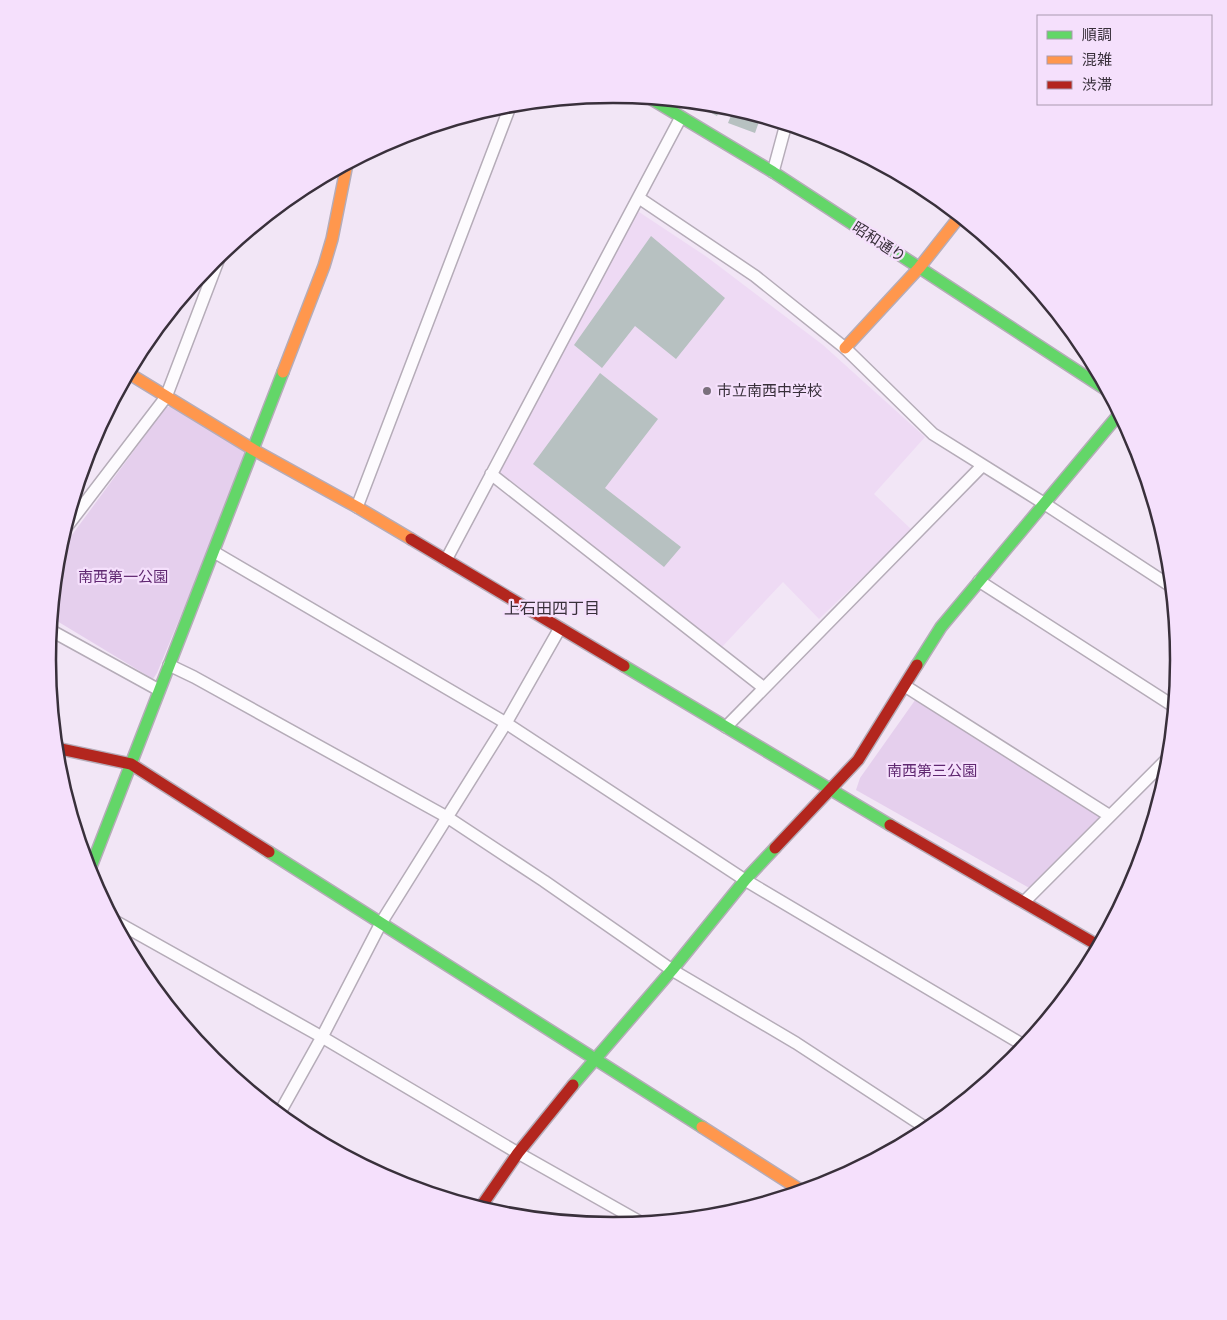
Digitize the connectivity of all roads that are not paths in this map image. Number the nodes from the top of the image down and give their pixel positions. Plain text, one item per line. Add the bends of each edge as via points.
1 (662, 105) edge
2 (508, 113) edge
3 (682, 117) junction
4 (784, 130) edge
5 (345, 172) edge
6 (773, 172) junction
7 (639, 198) junction
8 (956, 221) edge
9 (919, 268) junction
10 (214, 272) edge
11 (845, 348) junction
12 (134, 377) edge
13 (1098, 384) edge
14 (166, 397) junction
15 (1115, 419) edge
16 (254, 450) junction
17 (982, 466) junction
18 (491, 474) junction
19 (1046, 504) junction
20 (357, 507) junction
21 (75, 516) edge
22 (214, 552) junction
23 (446, 560) junction
24 (979, 581) junction
25 (1165, 583) edge
26 (560, 628) junction
27 (57, 634) edge
28 (169, 665) junction
29 (905, 686) junction
30 (764, 688) junction
31 (160, 690) junction
32 (1169, 703) edge
33 (506, 723) junction
34 (726, 727) junction
35 (64, 750) edge
36 (130, 764) junction
37 (1161, 765) edge
38 (831, 790) junction
39 (1110, 816) junction
40 (447, 817) junction
41 (94, 859) edge
42 (745, 880) junction
43 (1024, 902) junction
44 (381, 923) junction
45 (125, 927) edge
46 (1094, 943) edge
47 (672, 970) junction
48 (322, 1037) junction
49 (1019, 1042) edge
50 (594, 1059) junction
51 (282, 1108) edge
52 (921, 1125) edge
53 (518, 1153) junction
54 (796, 1187) edge
55 (484, 1202) edge
56 (631, 1217) edge

1 - 3 street, 昭和通り
2 - 20 street
3 - 6 street, 昭和通り
3 - 7 street
4 - 6 street
5 - 16 street via 324,266
6 - 9 street, 昭和通り
7 - 11 street via 755,276
7 - 18 street
8 - 9 street
9 - 11 street
9 - 13 street, 昭和通り
10 - 14 street
11 - 17 street via 933,434
12 - 14 street
14 - 16 street
14 - 21 street
15 - 19 street
16 - 20 street
16 - 22 street
17 - 19 street
17 - 30 street
18 - 23 street
18 - 30 street
19 - 24 street
19 - 25 street
20 - 23 street
22 - 28 street
22 - 33 street
23 - 26 street
24 - 29 street via 941,627
24 - 32 street
26 - 33 street
26 - 34 street
27 - 31 street
28 - 31 street
28 - 40 street
29 - 38 street via 858,760
29 - 39 street
30 - 34 street
31 - 36 street
33 - 40 street
33 - 42 street
34 - 38 street
35 - 36 street
36 - 41 street
36 - 44 street
37 - 39 street
38 - 42 street
38 - 43 street
39 - 43 street
40 - 44 street
40 - 47 street
42 - 47 street
42 - 49 street
43 - 46 street
44 - 48 street
44 - 50 street
45 - 48 street
47 - 50 street
47 - 52 street via 796,1044
48 - 51 street
48 - 53 street
50 - 53 street
50 - 54 street
53 - 55 street
53 - 56 street

